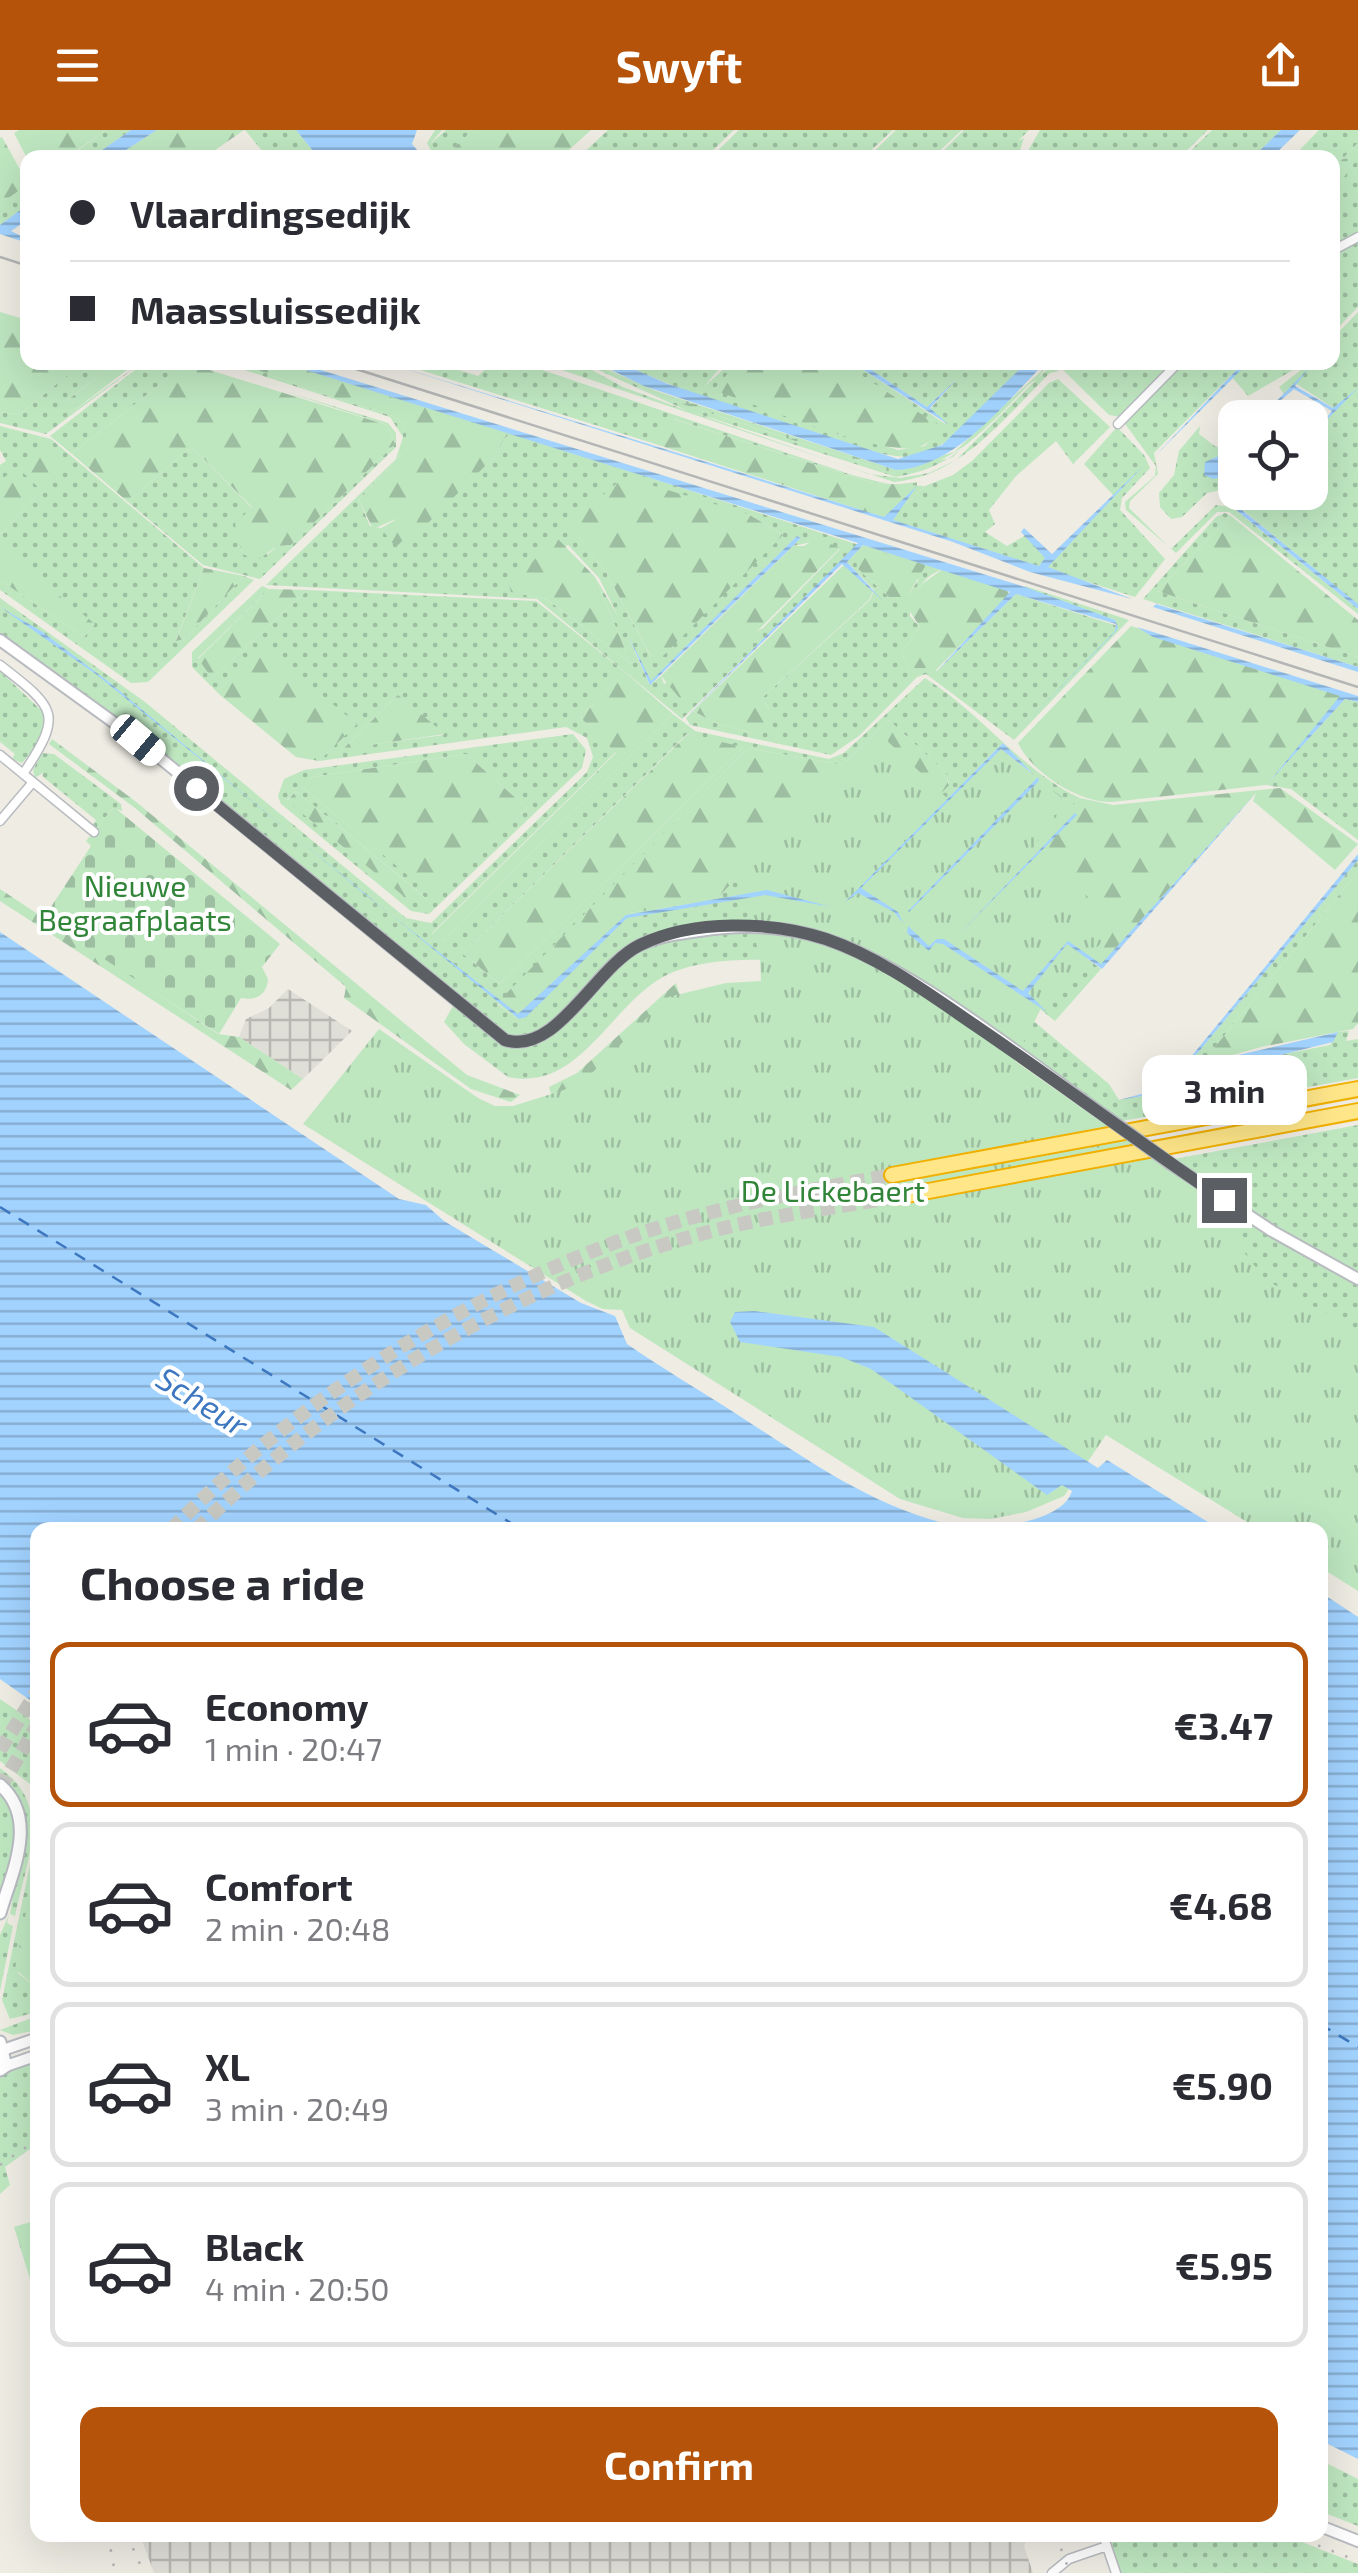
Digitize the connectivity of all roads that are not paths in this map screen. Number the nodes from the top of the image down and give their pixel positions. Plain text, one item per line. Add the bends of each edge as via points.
1 (1171, 370) edge
2 (1118, 424) dead end
3 (2, 642) edge
4 (1, 666) edge
5 (0, 755) edge
6 (23, 774) junction
7 (34, 782) junction
8 (0, 821) edge
9 (94, 832) dead end
10 (1358, 1090) edge
11 (1358, 1111) edge
12 (892, 1175) tunnel mouth
13 (896, 1197) tunnel mouth
14 (1358, 1279) edge
15 (0, 1785) edge
16 (0, 1914) edge
17 (30, 2042) edge
18 (30, 2055) edge
19 (2, 2056) edge
20 (1328, 2529) edge
21 (1358, 2541) edge
22 (1106, 2542) edge
23 (1107, 2546) junction
24 (1052, 2573) edge
25 (1116, 2573) edge

1 - 2 street
3 - 4 street
3 - 14 street, bridge via 138,740 488,1030 524,1044 552,1028 640,944 728,927 798,932 886,968 1272,1231
4 - 6 street via 47,708 52,723
5 - 6 street
6 - 7 street
7 - 8 street
7 - 9 street
10 - 12 highway
11 - 13 highway
15 - 16 main road via 16,1804 22,1830
17 - 19 street
18 - 19 street
20 - 21 street
22 - 23 street
23 - 24 street via 1069,2558
23 - 25 street

